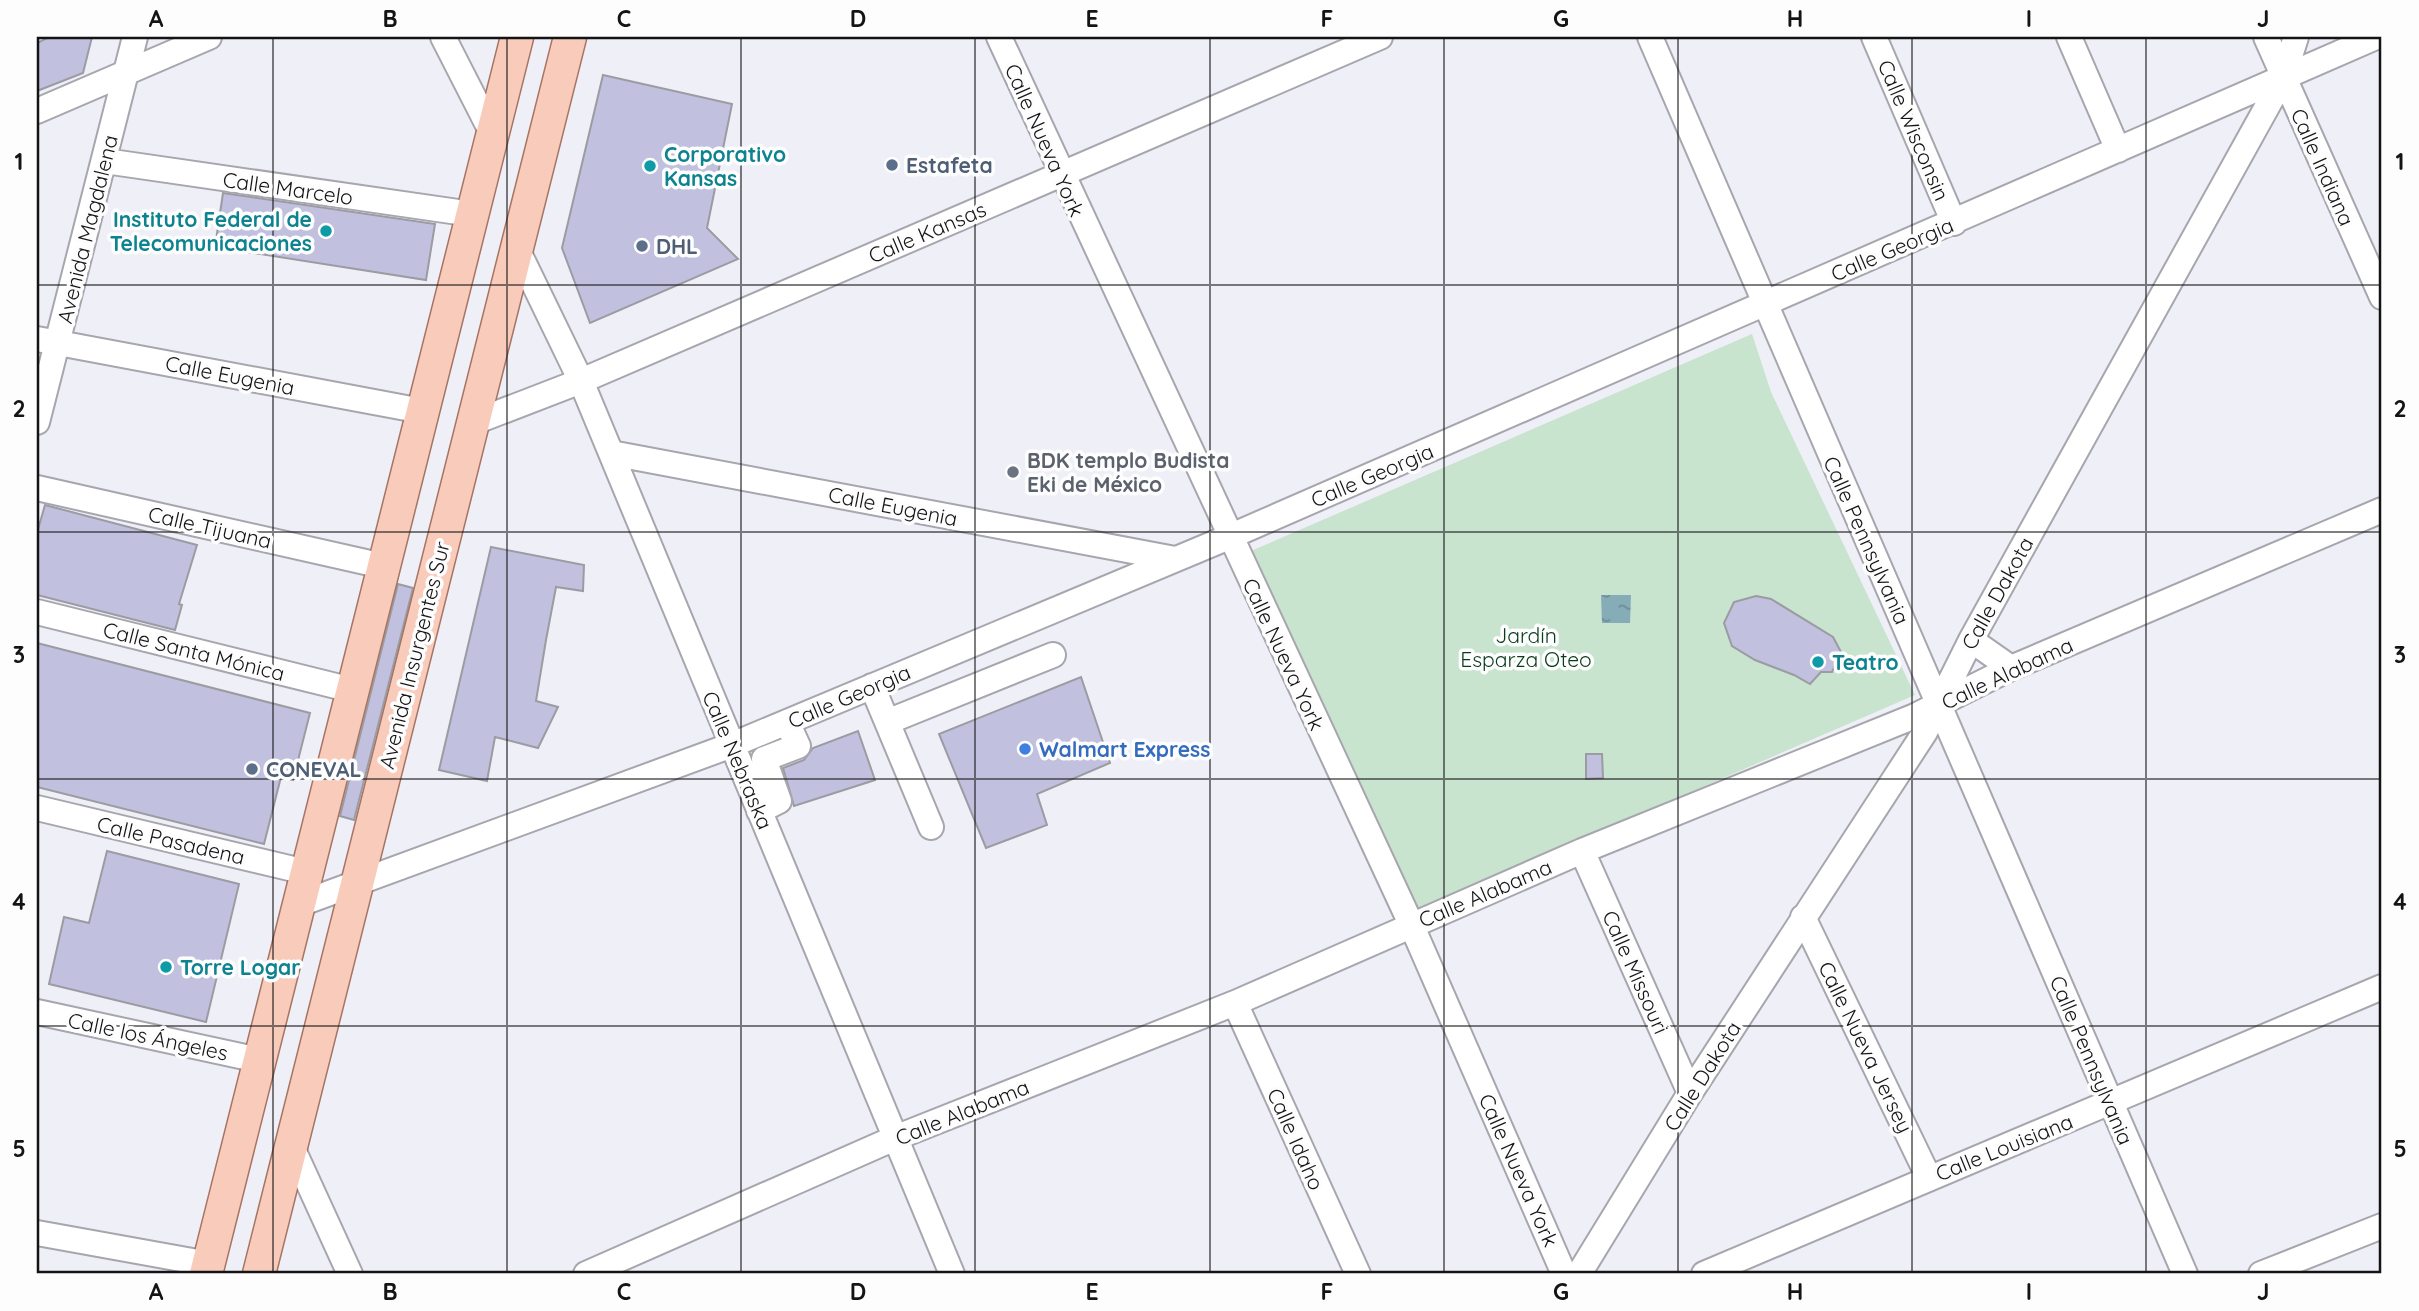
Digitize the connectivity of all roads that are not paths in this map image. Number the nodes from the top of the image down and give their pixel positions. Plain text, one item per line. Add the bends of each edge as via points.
1 (135, 37) edge
2 (209, 37) edge
3 (443, 37) edge
4 (517, 37) edge
5 (570, 37) edge
6 (999, 37) edge
7 (1650, 37) edge
8 (1874, 37) edge
9 (2069, 37) edge
10 (2266, 37) edge
11 (2296, 37) edge
12 (2376, 37) edge
13 (1375, 38) edge
14 (125, 74) junction
15 (2283, 78) junction
16 (37, 111) edge
17 (492, 133) junction
18 (2118, 150) junction
19 (105, 161) junction
20 (1060, 174) junction
21 (472, 215) junction
22 (1954, 223) junction
23 (517, 249) junction
24 (2382, 297) edge
25 (1764, 304) junction
26 (47, 341) edge
27 (581, 381) junction
28 (422, 411) junction
29 (37, 422) edge
30 (472, 423) junction
31 (611, 453) junction
32 (37, 488) edge
33 (2382, 509) edge
34 (1228, 537) junction
35 (1175, 559) junction
36 (383, 566) junction
37 (37, 612) edge
38 (1970, 640) junction
39 (1053, 654) dead end
40 (2011, 668) junction
41 (872, 686) junction
42 (352, 690) junction
43 (1939, 704) junction
44 (787, 722) junction
45 (887, 722) junction
46 (732, 745) junction
47 (37, 808) edge
48 (759, 811) junction
49 (931, 827) dead end
50 (1582, 851) junction
51 (306, 872) junction
52 (356, 885) junction
53 (297, 905) junction
54 (1803, 916) junction
55 (1411, 924) junction
56 (2382, 987) edge
57 (1235, 1003) junction
58 (37, 1012) edge
59 (259, 1060) junction
60 (1690, 1093) junction
61 (2110, 1103) junction
62 (895, 1138) junction
63 (291, 1145) junction
64 (1929, 1178) junction
65 (2382, 1226) edge
66 (37, 1233) edge
67 (207, 1269) edge
68 (259, 1274) edge
69 (350, 1274) edge
70 (586, 1274) edge
71 (952, 1274) edge
72 (1358, 1274) edge
73 (1564, 1274) edge
74 (1579, 1274) edge
75 (1704, 1274) edge
76 (2185, 1274) edge
77 (2261, 1274) edge

1 - 14 street, Avenida Magdalena
2 - 14 street
3 - 17 street
4 - 17 main road
5 - 23 main road, Avenida Insurgentes Sur
6 - 20 street, Calle Nueva York
7 - 25 street, Calle Pennsylvania
8 - 22 street, Calle Wisconsin
9 - 18 street
10 - 15 street, Calle Indiana
11 - 15 street, Calle Dakota
12 - 15 street, Calle Georgia
13 - 20 street, Calle Kansas
14 - 16 street
14 - 19 street, Avenida Magdalena
15 - 18 street, Calle Georgia
15 - 24 street, Calle Indiana
15 - 38 street, Calle Dakota
17 - 21 main road
18 - 22 street, Calle Georgia
19 - 21 street, Calle Marcelo
19 - 26 street, Avenida Magdalena
20 - 27 street, Calle Kansas
20 - 34 street, Calle Nueva York
21 - 28 main road
22 - 25 street, Calle Georgia
23 - 27 street, Calle Nebraska
23 - 30 main road, Avenida Insurgentes Sur
25 - 34 street, Calle Georgia
25 - 43 street, Calle Pennsylvania
26 - 28 street, Calle Eugenia
26 - 29 street, Avenida Magdalena
27 - 30 street, Calle Kansas
27 - 31 street, Calle Nebraska
28 - 36 main road
30 - 52 main road, Avenida Insurgentes Sur
31 - 35 street, Calle Eugenia
31 - 46 street, Calle Nebraska
32 - 36 street, Calle Tijuana
33 - 40 street, Calle Alabama
34 - 35 street, Calle Georgia
34 - 55 street, Calle Nueva York
35 - 41 street, Calle Georgia
36 - 42 main road
37 - 42 street, Calle Santa Mónica
38 - 40 street
38 - 43 street, Calle Dakota
39 - 45 street
40 - 43 street, Calle Alabama
41 - 44 street, Calle Georgia
41 - 45 street
42 - 51 main road
43 - 50 street, Calle Alabama
43 - 54 street, Calle Dakota
43 - 61 street, Calle Pennsylvania
44 - 46 street, Calle Georgia
44 - 48 street via 798,746 764,759 779,802
45 - 49 street
46 - 48 street, Calle Nebraska
46 - 52 street, Calle Georgia
47 - 51 street, Calle Pasadena
48 - 62 street, Calle Nebraska
50 - 55 street, Calle Alabama
50 - 60 street, Calle Missouri
51 - 53 main road
52 - 53 street
52 - 63 main road, Avenida Insurgentes Sur
53 - 59 main road
54 - 60 street, Calle Dakota
54 - 64 street, Calle Nueva Jersey
55 - 57 street, Calle Alabama
55 - 73 street, Calle Nueva York
56 - 61 street, Calle Louisiana
57 - 62 street, Calle Alabama
57 - 72 street, Calle Idaho
58 - 59 street, Calle los Ángeles
59 - 67 main road
60 - 74 street, Calle Dakota
61 - 64 street, Calle Louisiana
61 - 76 street, Calle Pennsylvania
62 - 70 street, Calle Alabama
62 - 71 street, Calle Nebraska
63 - 68 main road, Avenida Insurgentes Sur
63 - 69 street
64 - 75 street, Calle Louisiana
65 - 77 street
66 - 67 street

